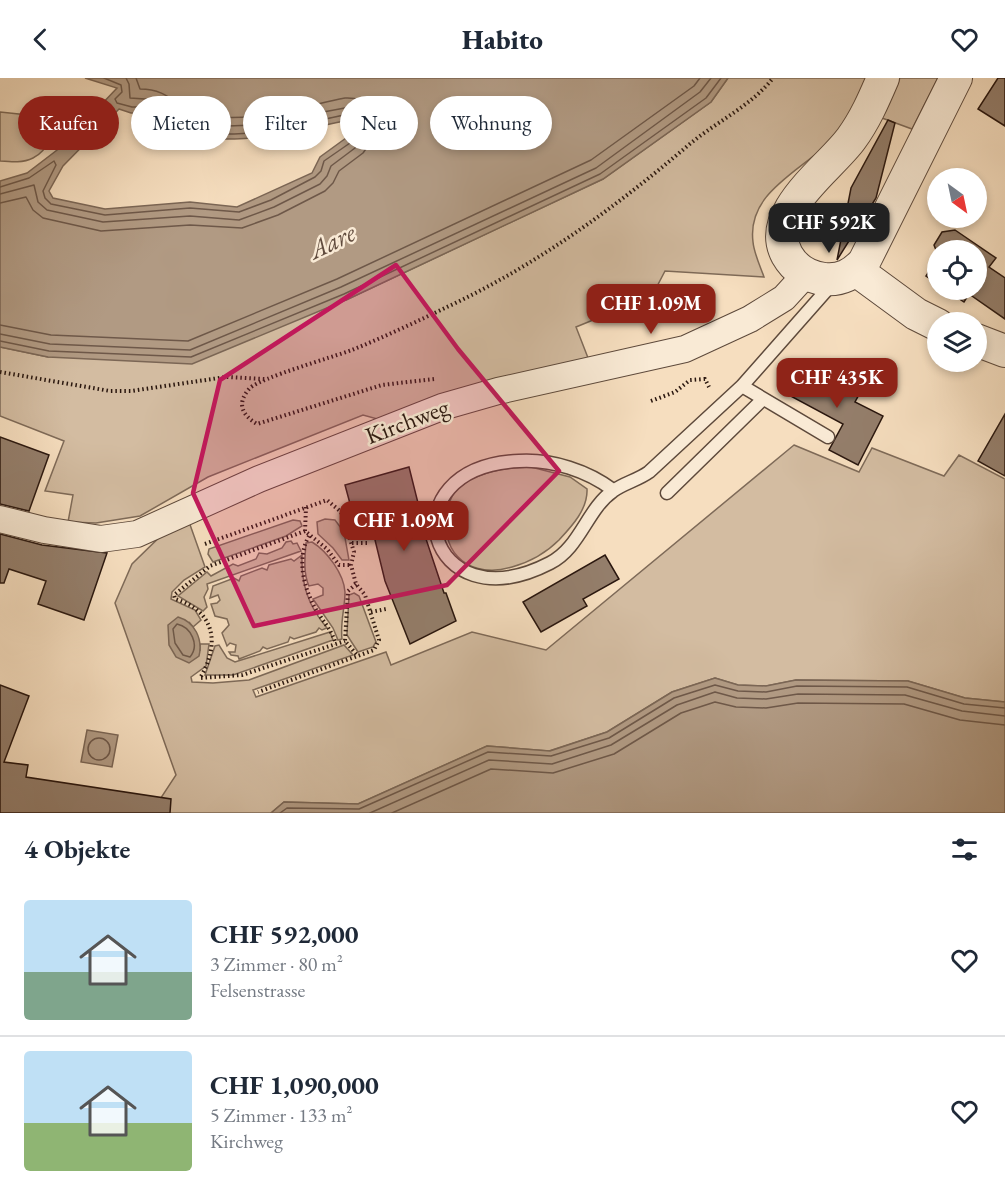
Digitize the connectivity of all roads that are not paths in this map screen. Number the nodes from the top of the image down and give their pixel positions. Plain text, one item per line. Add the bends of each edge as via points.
1 (883, 78) edge
2 (956, 78) edge
3 (806, 274) junction
4 (846, 275) junction
5 (927, 320) edge
6 (987, 344) edge
7 (1005, 351) edge
8 (742, 386) junction
9 (763, 399) junction
10 (828, 437) dead end
11 (613, 490) junction
12 (667, 493) dead end
13 (0, 519) edge

1 - 3 street via 853,136 788,211 782,231 784,249
2 - 4 street via 879,236
3 - 4 street
3 - 13 street, Kirchweg via 784,298 750,319 685,349 442,406 260,479 137,534 101,539
4 - 5 street
4 - 8 lane
6 - 7 street
8 - 9 lane
8 - 11 lane via 649,472
9 - 10 lane
9 - 12 lane
11 - 11 lane via 595,476 545,462 503,461 479,466 444,494 438,508 436,533 440,548 464,572 483,578 532,570 564,552

